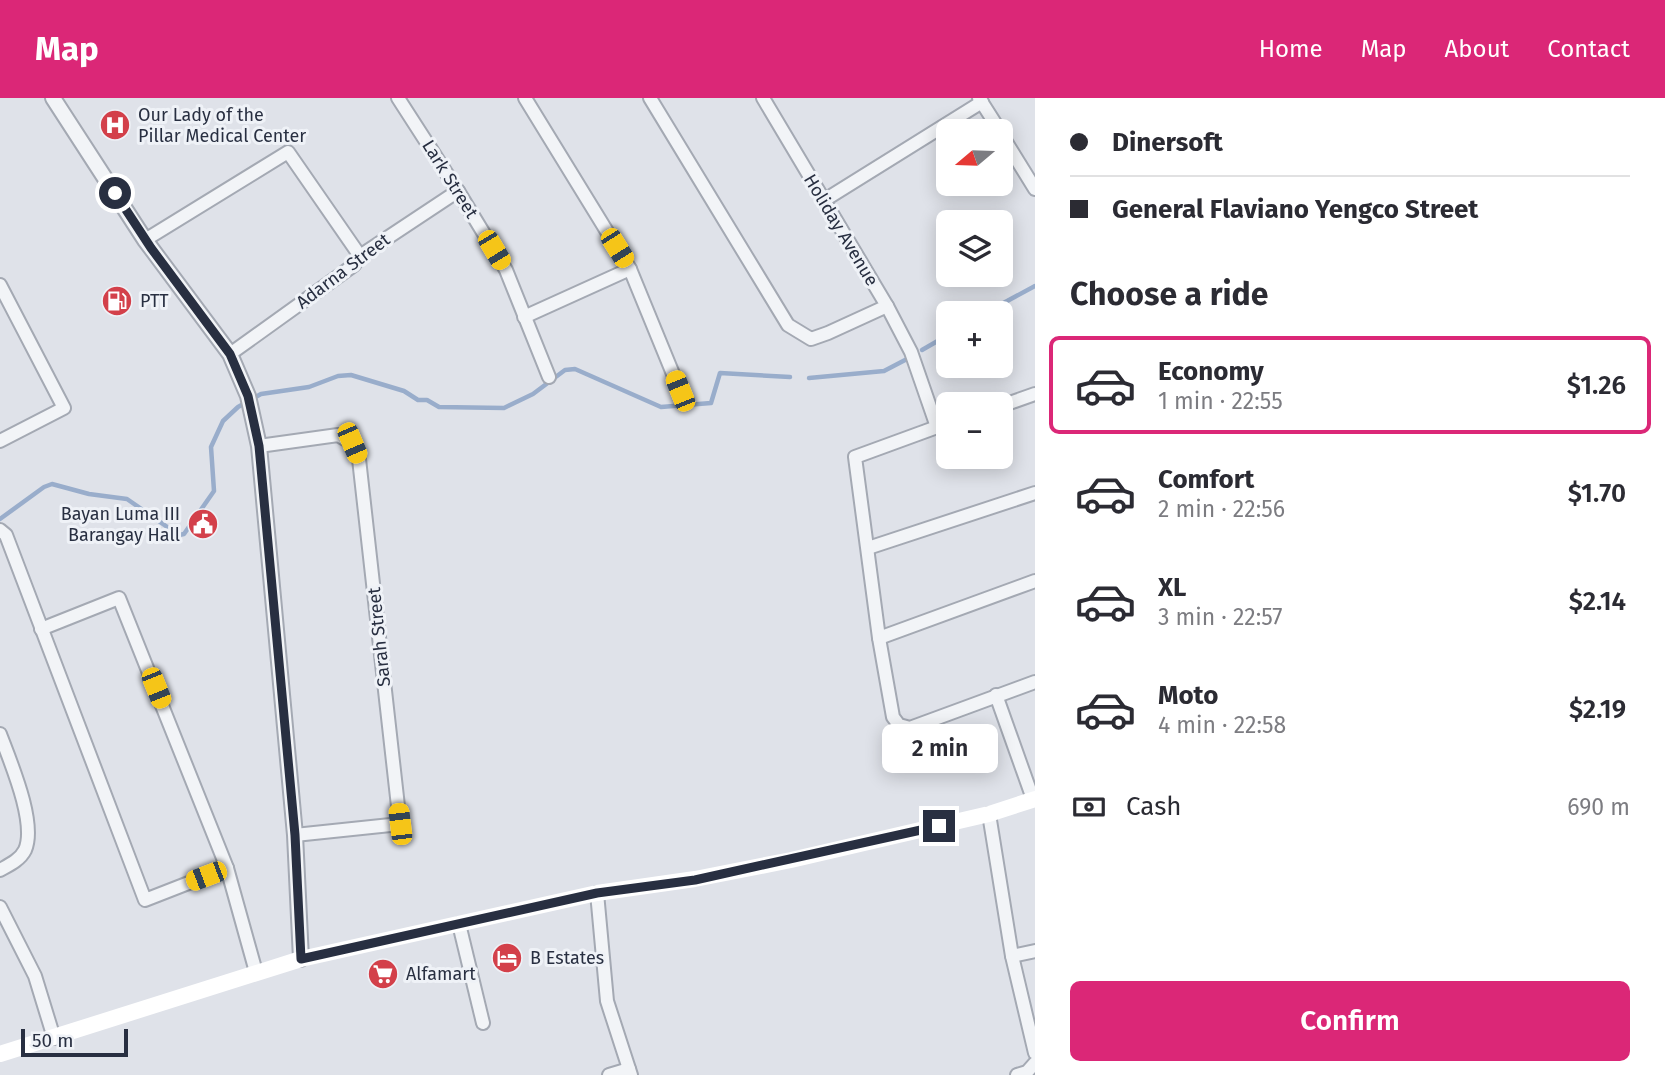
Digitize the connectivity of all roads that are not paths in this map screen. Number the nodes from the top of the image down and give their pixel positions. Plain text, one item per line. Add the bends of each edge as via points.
1 (53, 98) edge
2 (398, 98) edge
3 (525, 98) edge
4 (650, 98) edge
5 (770, 100) edge
6 (980, 100) edge
7 (992, 119) edge
8 (1013, 153) edge
9 (1035, 189) edge
10 (458, 191) junction
11 (823, 201) junction
12 (145, 240) junction
13 (360, 256) junction
14 (630, 269) junction
15 (0, 285) edge
16 (887, 306) junction
17 (524, 317) junction
18 (230, 354) junction
19 (549, 377) dead end
20 (680, 391) dead end
21 (1035, 394) edge
22 (1013, 401) edge
23 (936, 409) edge
24 (936, 428) edge
25 (0, 440) edge
26 (259, 446) junction
27 (1035, 493) edge
28 (0, 530) edge
29 (868, 548) junction
30 (1035, 581) edge
31 (41, 629) junction
32 (879, 638) junction
33 (1035, 682) edge
34 (996, 695) junction
35 (0, 734) edge
36 (1034, 799) edge
37 (989, 814) junction
38 (295, 835) junction
39 (227, 868) junction
40 (0, 870) edge
41 (597, 893) junction
42 (0, 907) edge
43 (459, 924) junction
44 (1035, 951) edge
45 (1012, 956) junction
46 (301, 959) junction
47 (257, 972) junction
48 (483, 1023) dead end
49 (54, 1038) junction
50 (1035, 1053) edge
51 (0, 1054) edge
52 (1035, 1063) edge
53 (630, 1072) edge
54 (610, 1075) edge
55 (1017, 1075) edge

1 - 12 street
2 - 10 street, Lark Street
3 - 14 street
4 - 16 street, Holiday Avenue via 788,325 811,339
5 - 11 street, Holiday Avenue
6 - 7 street
6 - 11 street
8 - 9 street
10 - 13 street, Adarna Street
10 - 17 street, Lark Street via 506,270
11 - 16 street, Holiday Avenue
12 - 13 street via 288,152
12 - 18 street
13 - 18 street, Adarna Street via 354,265
14 - 17 street
14 - 20 street
15 - 25 street via 64,408
16 - 23 street
17 - 19 street, Lark Street
18 - 26 street via 248,396
21 - 22 street
24 - 29 street via 855,457
26 - 38 street
26 - 38 street, Sarah Street via 338,435 352,443 359,458 400,824
27 - 29 street
28 - 31 street
29 - 32 street
30 - 32 street
31 - 39 street via 119,598
31 - 39 street via 145,900
32 - 34 street via 893,717 899,725 910,728
33 - 34 street
34 - 36 street
35 - 40 street via 22,792 27,824 26,848 19,859
36 - 37 main road
37 - 41 main road via 695,880
37 - 45 street
38 - 46 street
39 - 47 street
41 - 43 main road
41 - 53 street via 607,1001
42 - 49 street via 35,976
43 - 46 main road
43 - 48 street
44 - 45 street
45 - 50 street
46 - 47 main road
47 - 49 main road
49 - 51 main road
52 - 55 street
53 - 54 street

